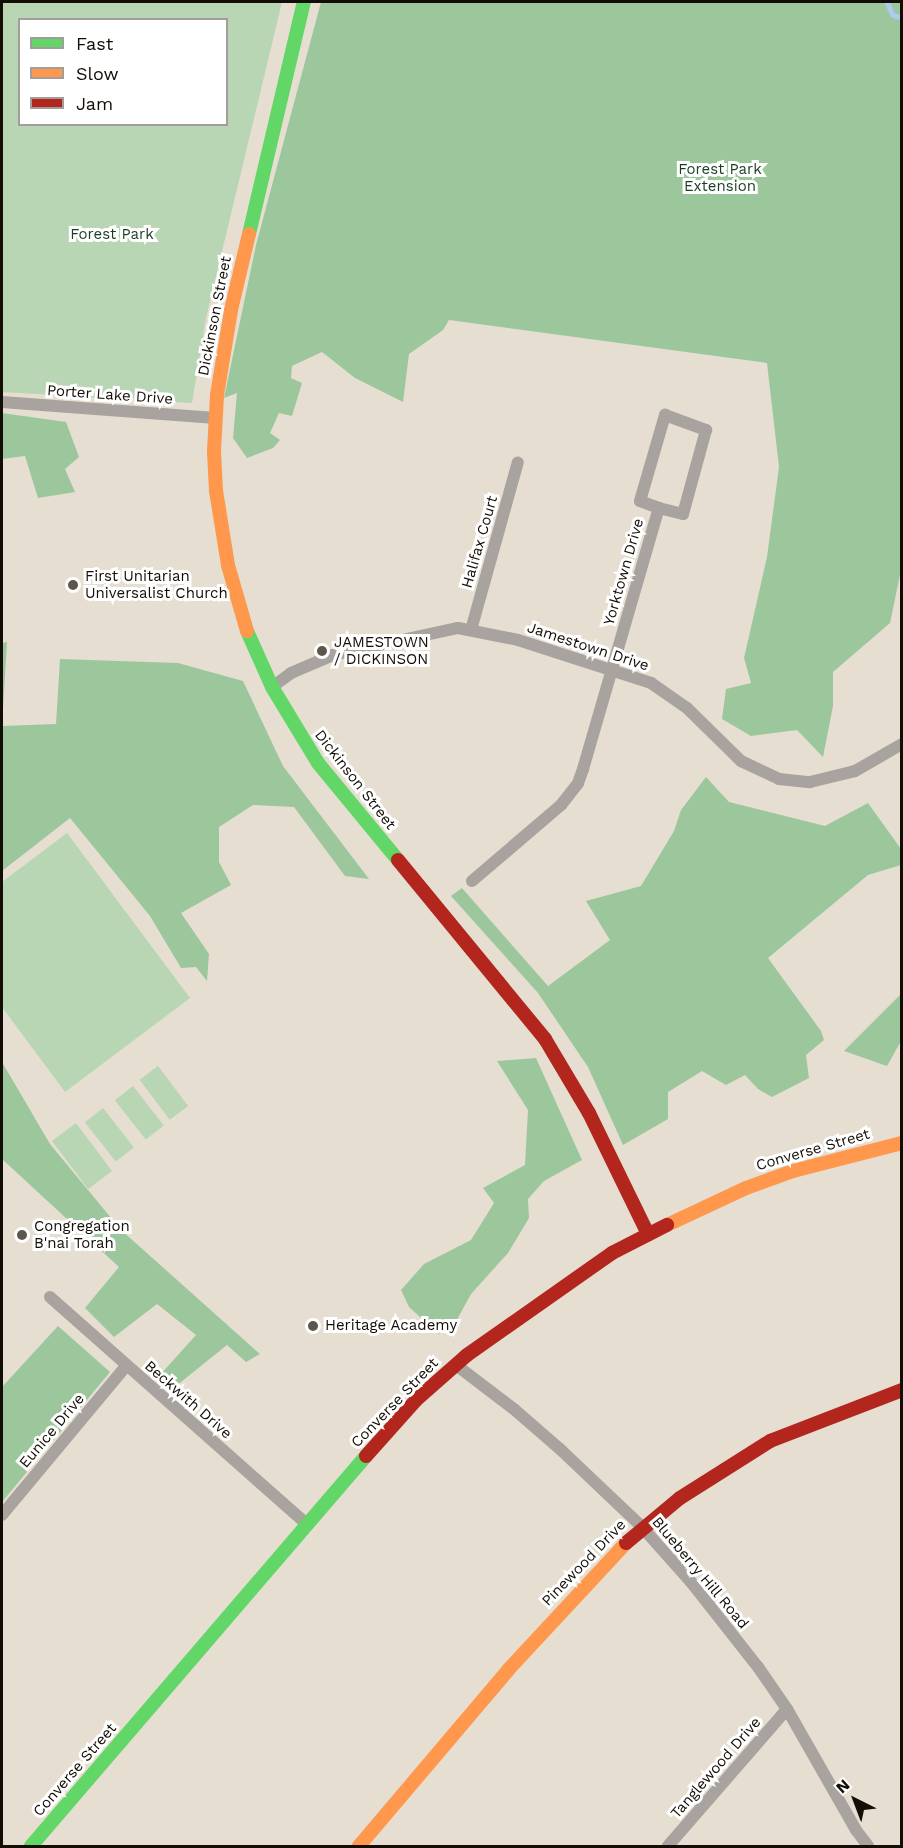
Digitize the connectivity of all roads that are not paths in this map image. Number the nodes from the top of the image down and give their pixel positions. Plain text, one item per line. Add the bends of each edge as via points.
1 (304, 2) edge
2 (2, 402) edge
3 (215, 418) junction
4 (518, 462) dead end
5 (659, 508) junction
6 (471, 630) junction
7 (611, 670) junction
8 (272, 687) junction
9 (902, 744) edge
10 (472, 881) dead end
11 (902, 1143) edge
12 (648, 1234) junction
13 (50, 1298) dead end
14 (456, 1365) junction
15 (126, 1366) junction
16 (902, 1390) edge
17 (2, 1515) edge
18 (307, 1524) junction
19 (642, 1527) junction
20 (787, 1709) junction
21 (31, 1846) edge
22 (359, 1846) edge
23 (668, 1846) edge
24 (868, 1846) edge

1 - 3 main road, Dickinson Street via 225,334
2 - 3 street, Porter Lake Drive
3 - 8 main road, Dickinson Street via 214,471 228,565 246,630
4 - 6 street, Halifax Court
5 - 5 street, Yorktown Drive via 640,501 664,416 706,430 683,514
5 - 7 street, Yorktown Drive
6 - 7 street, Jamestown Drive via 518,640
6 - 8 street, Jamestown Drive via 446,629 333,655 291,673
7 - 9 street, Jamestown Drive via 661,688 741,761 779,779 810,782 846,773
7 - 10 street, Yorktown Drive via 583,769 571,793
8 - 12 main road, Dickinson Street via 324,772 545,1039 589,1113
11 - 12 main road, Converse Street via 767,1180
12 - 14 main road, Converse Street via 556,1290
13 - 15 street, Beckwith Drive
14 - 18 main road, Converse Street via 396,1421
14 - 19 street, Blueberry Hill Road via 542,1432
15 - 17 street, Eunice Drive
15 - 18 street, Beckwith Drive
16 - 19 main road, Pinewood Drive via 770,1441 690,1491
18 - 21 main road, Converse Street
19 - 20 street, Blueberry Hill Road via 726,1625
19 - 22 main road, Pinewood Drive via 604,1562 508,1670
20 - 23 street, Tanglewood Drive
20 - 24 street, Blueberry Hill Road

